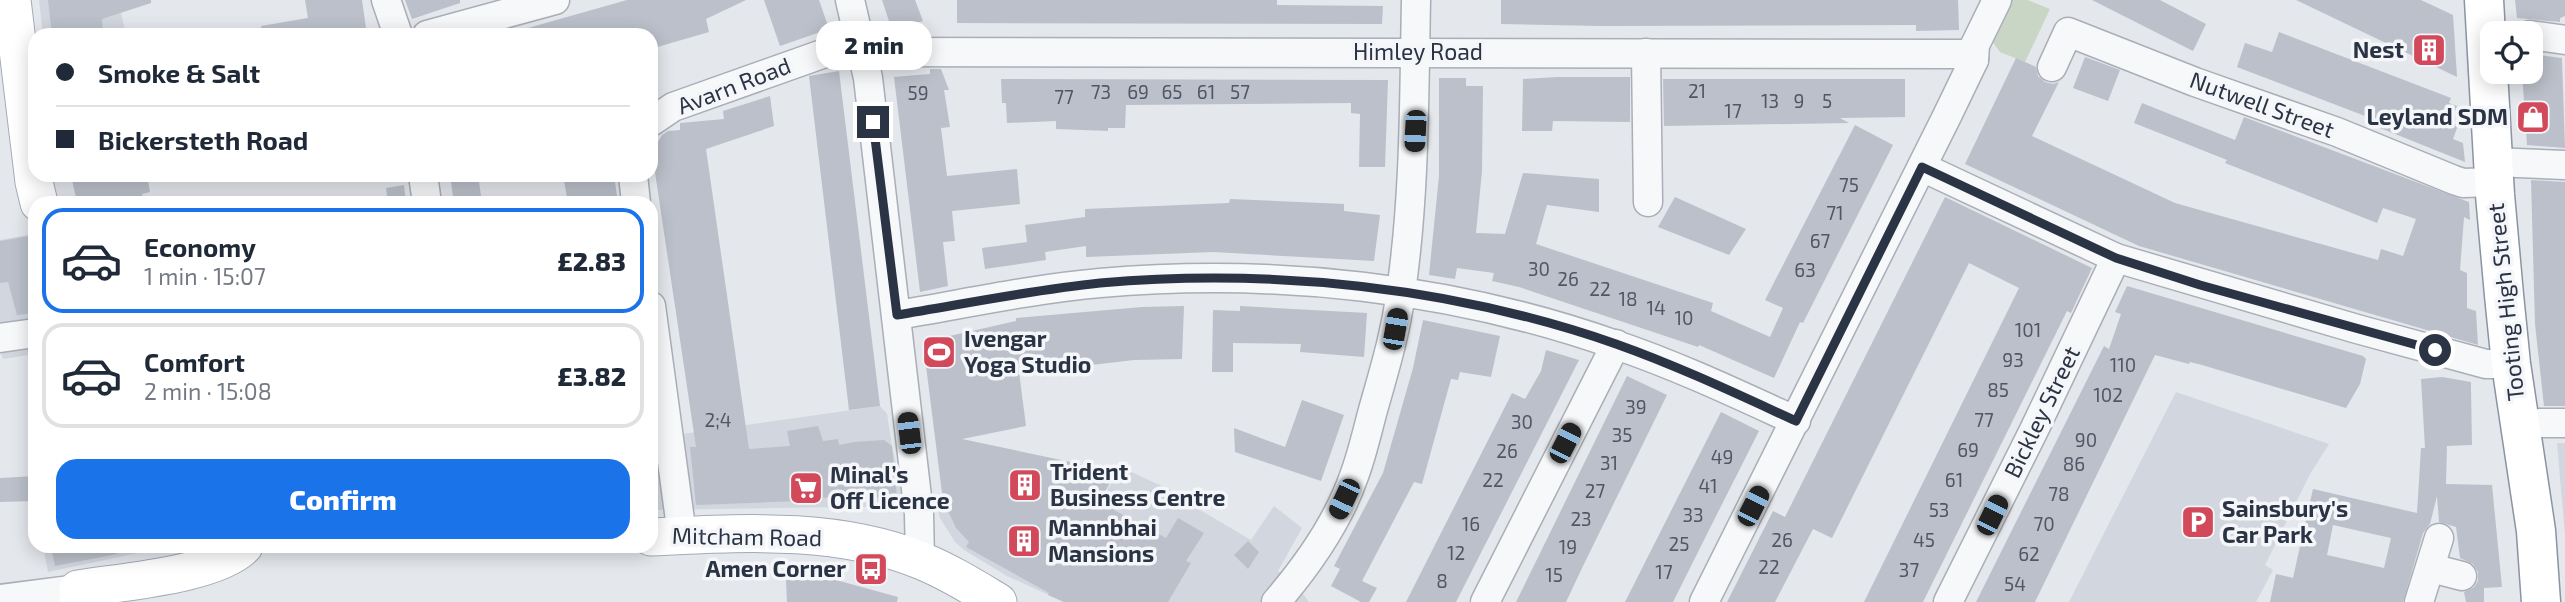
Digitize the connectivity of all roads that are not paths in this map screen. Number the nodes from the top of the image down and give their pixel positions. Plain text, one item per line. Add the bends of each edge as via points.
1 (12, 0) edge
2 (386, 0) edge
3 (555, 0) edge
4 (850, 0) edge
5 (1416, 0) edge
6 (1997, 0) edge
7 (2495, 19) edge
8 (396, 28) edge
9 (452, 28) edge
10 (2543, 37) edge
11 (2565, 40) edge
12 (860, 47) junction
13 (1415, 52) junction
14 (1646, 53) junction
15 (1974, 60) junction
16 (2052, 67) dead end
17 (28, 109) edge
18 (658, 117) edge
19 (2565, 165) edge
20 (1922, 167) junction
21 (2494, 172) junction
22 (1648, 202) dead end
23 (2116, 258) junction
24 (1401, 291) junction
25 (897, 315) junction
26 (28, 334) edge
27 (0, 338) edge
28 (1616, 344) junction
29 (2511, 364) junction
30 (658, 407) edge
31 (1796, 421) junction
32 (2565, 423) edge
33 (2521, 427) junction
34 (667, 536) edge
35 (2439, 538) dead end
36 (237, 553) edge
37 (920, 560) junction
38 (2431, 568) junction
39 (2462, 576) dead end
40 (92, 594) edge
41 (0, 599) edge
42 (998, 602) edge
43 (1276, 602) edge
44 (1485, 602) edge
45 (1704, 602) edge
46 (1948, 602) edge
47 (2419, 602) edge
48 (2541, 602) edge

1 - 17 main road
2 - 8 street
3 - 9 street
4 - 12 street
5 - 13 street
6 - 15 street via 1975,45
7 - 21 highway, Tooting High Street
10 - 11 street
12 - 13 street, Himley Road
12 - 18 street, Avarn Road via 673,107
12 - 25 street via 868,78
13 - 14 street, Himley Road
13 - 24 street via 1414,144
14 - 15 street, Himley Road via 1962,54
14 - 22 street
15 - 20 street
16 - 21 street, Nutwell Street via 2068,32 2463,183
19 - 21 street
20 - 23 street
20 - 31 street
21 - 29 highway, Tooting High Street
23 - 29 street via 2370,333 2486,364
23 - 46 street, Bickley Street
24 - 25 street via 1165,279 1059,289
24 - 28 street via 1529,318
24 - 43 street via 1354,477 1334,520
25 - 37 street
26 - 27 street
28 - 31 street
28 - 44 street
29 - 33 highway, Tooting High Street
30 - 34 street
31 - 45 street
32 - 33 street
33 - 48 highway, Tooting High Street
34 - 37 main road, Mitcham Road via 806,535 875,546
35 - 38 street
36 - 40 main road via 208,566
37 - 42 main road, Mitcham Road
38 - 39 street
38 - 47 street
40 - 41 street

